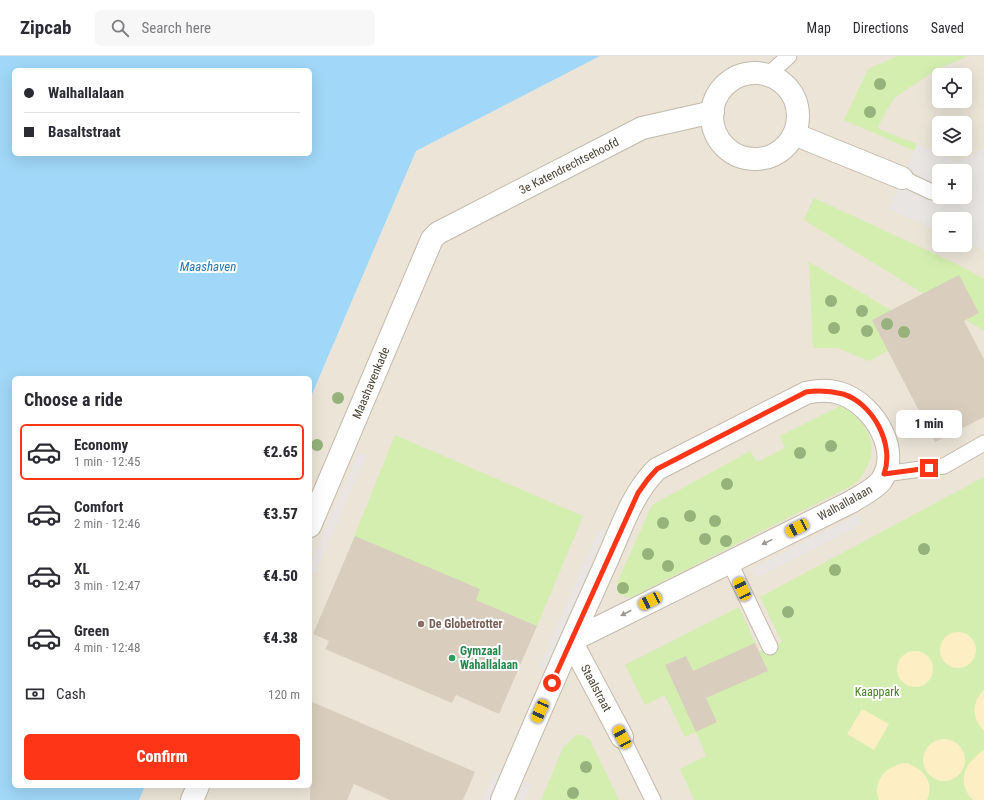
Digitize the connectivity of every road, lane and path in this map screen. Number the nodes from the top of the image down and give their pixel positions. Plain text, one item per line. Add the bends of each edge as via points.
1 (789, 56) edge
2 (768, 75) junction
3 (713, 112) junction
4 (794, 134) junction
5 (902, 178) joint
6 (932, 192) dead end
7 (432, 239) joint
8 (984, 443) edge
9 (884, 474) junction
10 (312, 521) edge
11 (729, 561) junction
12 (571, 641) junction
13 (770, 647) dead end
14 (622, 737) joint
15 (197, 788) edge
16 (192, 800) edge
17 (502, 800) edge
18 (653, 800) edge

1 - 2 lane
2 - 3 street via 756,73 732,80 722,89
2 - 4 street via 781,81 791,92 797,106 798,120
3 - 4 street via 714,127 720,141 731,152 745,158 760,159 774,155 786,146
3 - 7 street, 3e Katendrechtsehoofd via 642,128
4 - 5 street
5 - 6 lane
7 - 10 street, Maashavenkade
8 - 9 lane via 944,466
9 -> 11 street, Walhallalaan via 874,487 851,502
9 - 12 street, Walhallalaan via 888,462 887,448 873,418 844,394 822,391 806,392 657,469 638,493
11 -> 12 street, Walhallalaan
11 - 13 lane
12 - 14 street, Staalstraat
12 - 17 street, Walhallalaan
14 - 18 lane, Staalstraat
15 - 16 street

